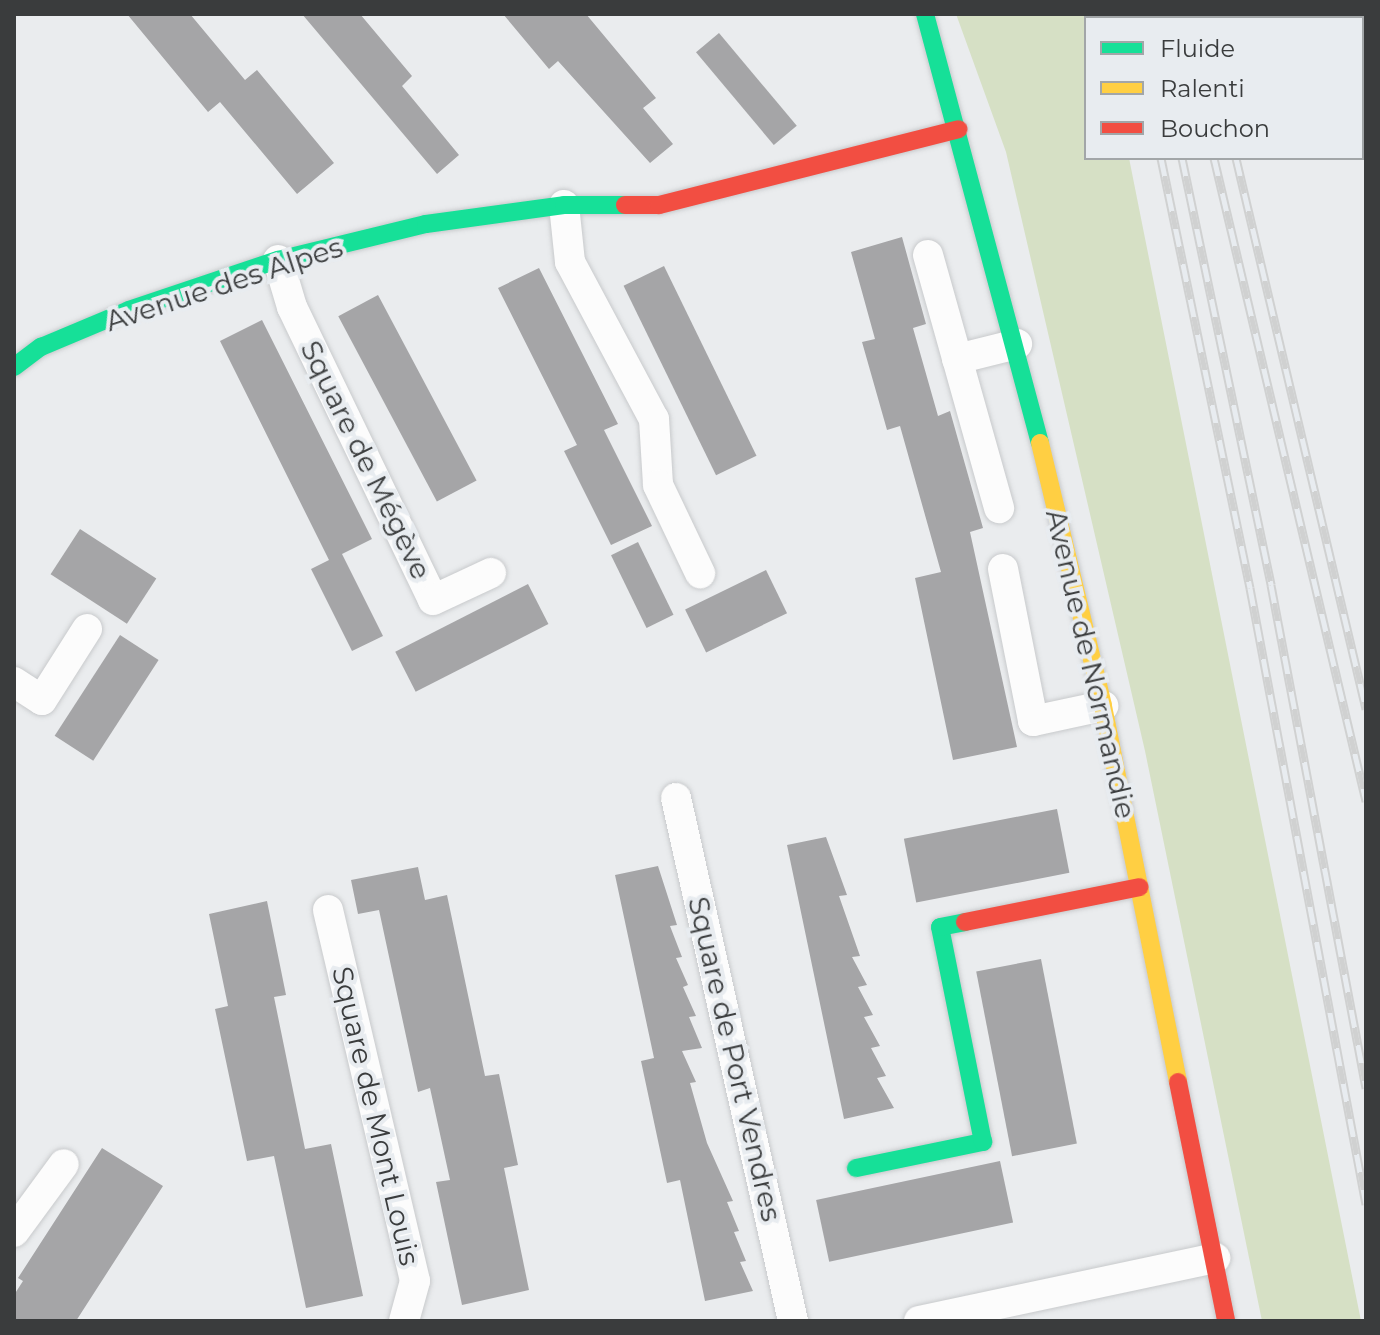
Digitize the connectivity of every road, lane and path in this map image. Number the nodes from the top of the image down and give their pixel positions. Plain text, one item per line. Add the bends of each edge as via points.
1 (925, 14) edge
2 (959, 129) junction
3 (564, 205) junction
4 (928, 255) dead end
5 (278, 260) junction
6 (1017, 344) junction
7 (957, 359) junction
8 (14, 367) edge
9 (999, 508) dead end
10 (1003, 569) dead end
11 (491, 573) dead end
12 (700, 573) dead end
13 (87, 629) dead end
14 (14, 682) edge
15 (1103, 706) junction
16 (676, 798) dead end
17 (1140, 887) junction
18 (328, 910) dead end
19 (64, 1164) dead end
20 (856, 1168) dead end
21 (14, 1232) edge
22 (1215, 1258) junction
23 (404, 1321) edge
24 (793, 1321) edge
25 (919, 1321) edge
26 (1226, 1321) edge

1 - 2 street, Avenue de Normandie
2 - 3 street, Avenue des Alpes via 659,205
2 - 6 street, Avenue de Normandie
3 - 5 street, Avenue des Alpes via 426,224
3 - 12 street via 570,262 654,419 658,485
4 - 7 street
5 - 8 street, Avenue des Alpes via 129,310 41,347
5 - 11 street, Square de Mégève via 292,307 433,600
6 - 7 street
6 - 15 street, Avenue de Normandie
7 - 9 street
10 - 15 street via 1033,721
13 - 14 street via 42,700
15 - 17 street, Avenue de Normandie
16 - 24 street, Square de Port Vendres
17 - 20 street via 940,927 983,1142
17 - 22 street, Avenue de Normandie
18 - 23 street, Square de Mont Louis via 415,1281
19 - 21 street
22 - 25 street
22 - 26 street, Avenue de Normandie

